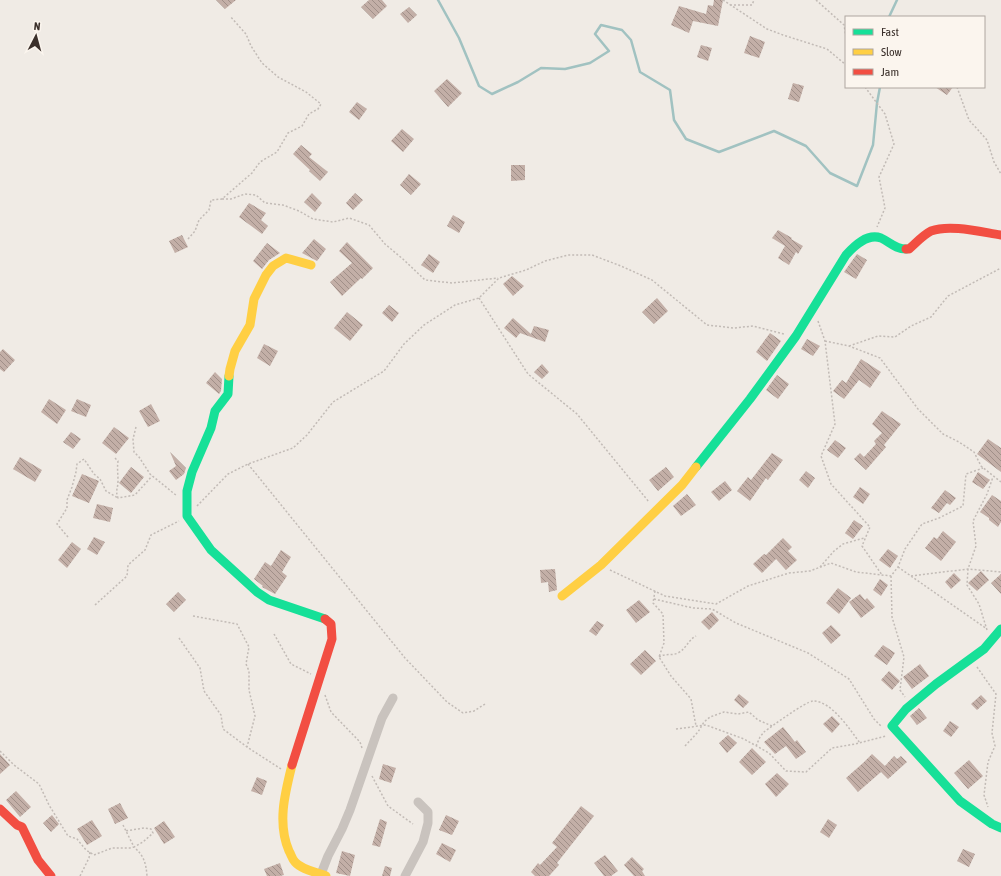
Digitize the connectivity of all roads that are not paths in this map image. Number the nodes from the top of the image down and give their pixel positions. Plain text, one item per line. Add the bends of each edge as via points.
1 (1001, 235) edge
2 (311, 266) dead end
3 (562, 596) dead end
4 (1001, 629) edge
5 (393, 698) dead end
6 (418, 802) dead end
7 (0, 809) edge
8 (1001, 828) edge
9 (324, 875) edge
10 (51, 876) edge
11 (405, 876) edge

1 - 3 street via 950,229 932,231 909,249 899,249 880,238 872,238 855,245 846,255 796,336 682,485 601,565
2 - 9 street via 286,258 273,266 266,275 254,299 250,325 235,351 230,369 228,394 215,411 211,428 192,472 186,506 187,516 211,550 257,592 269,600 325,618 331,624 332,639 294,757 282,831 295,862
4 - 8 street via 995,638 971,659 946,676 896,718 892,726 960,801
5 - 9 street via 382,718 342,829 328,856
6 - 11 street via 428,812 428,823 423,842
7 - 10 street via 22,827 38,860

